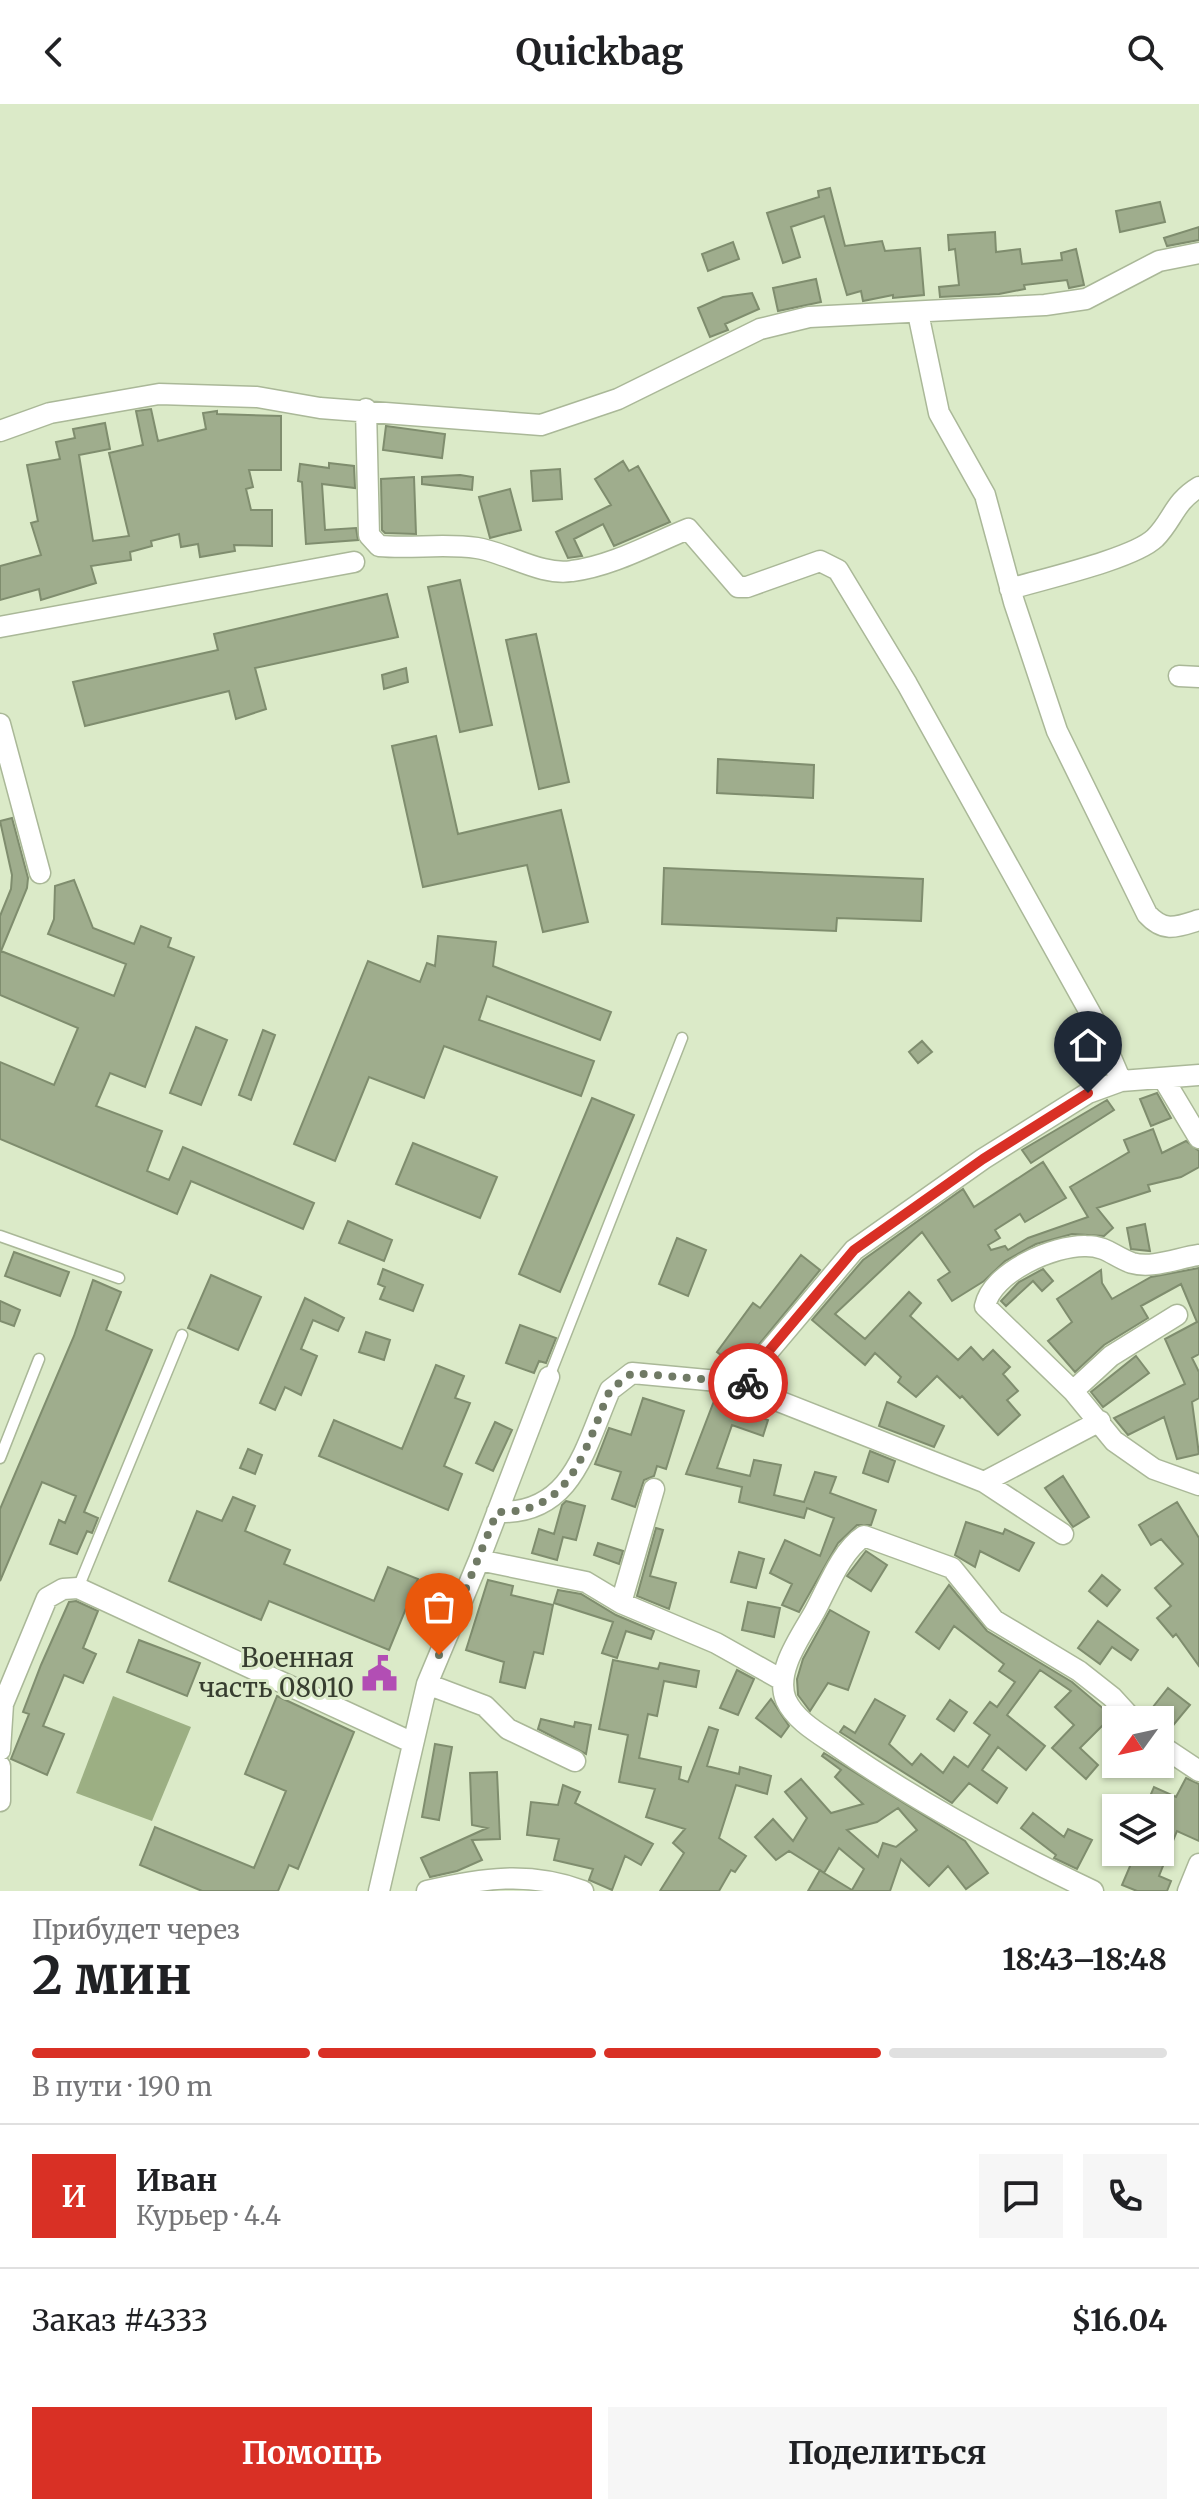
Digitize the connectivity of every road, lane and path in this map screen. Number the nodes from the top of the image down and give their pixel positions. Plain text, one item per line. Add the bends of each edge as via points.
1 (1199, 253) edge
2 (918, 313) junction
3 (366, 409) junction
4 (0, 431) edge
5 (1199, 487) edge
6 (354, 562) dead end
7 (1010, 589) junction
8 (0, 627) edge
9 (0, 724) edge
10 (40, 873) dead end
11 (1199, 920) edge
12 (682, 1038) dead end
13 (1199, 1075) edge
14 (1163, 1078) junction
15 (1121, 1081) junction
16 (1199, 1138) edge
17 (0, 1236) edge
18 (1199, 1255) edge
19 (119, 1278) dead end
20 (1177, 1315) dead end
21 (182, 1335) dead end
22 (39, 1359) dead end
23 (549, 1377) joint
24 (750, 1384) junction
25 (1073, 1391) junction
26 (1100, 1421) junction
27 (0, 1458) edge
28 (984, 1482) junction
29 (1199, 1485) edge
30 (654, 1489) dead end
31 (497, 1512) junction
32 (1063, 1534) dead end
33 (479, 1560) junction
34 (78, 1588) junction
35 (621, 1603) junction
36 (782, 1680) junction
37 (427, 1684) junction
38 (1118, 1706) edge
39 (411, 1742) junction
40 (0, 1750) edge
41 (1174, 1754) edge
42 (575, 1761) dead end
43 (0, 1766) edge
44 (1199, 1771) edge
45 (0, 1801) edge
46 (1199, 1864) edge
47 (379, 1891) edge
48 (427, 1891) edge
49 (583, 1891) edge
50 (1093, 1891) edge
51 (1188, 1891) edge

1 - 2 street via 1159,261 1086,299
2 - 3 street via 809,317 760,329 618,399 541,425
2 - 7 street via 939,413 985,495
3 - 4 street via 320,408 257,397 159,394 50,413
3 - 15 street via 369,535 379,546 481,548 571,572 688,529 738,587 820,561 838,570 1097,1025
5 - 7 street via 1184,496 1156,537 1137,549
6 - 8 street
7 - 11 street via 1057,731 1147,914 1158,926 1172,929
9 - 10 street
12 - 23 lane
13 - 14 street
14 - 15 street
14 - 16 street
15 - 24 street via 1088,1093 996,1151 854,1250 751,1372
17 - 19 lane
18 - 25 street via 1154,1264 1131,1263 1113,1250 1059,1249 1037,1256 992,1291 985,1306 992,1317
20 - 25 street via 1111,1356
21 - 34 lane
22 - 27 lane
23 - 31 street
24 - 28 street via 758,1393
24 - 31 street via 632,1373 620,1379 564,1487 533,1509
25 - 26 street
26 - 28 street
26 - 29 street via 1114,1441 1154,1469
28 - 32 street
30 - 35 street
31 - 33 street
33 - 35 street via 586,1582
33 - 37 street
34 - 39 street
34 - 40 street via 47,1598 3,1704
35 - 36 street via 716,1643
36 - 38 street via 794,1648 850,1549 864,1536 952,1568 994,1620 1088,1677
36 - 50 street via 786,1700 800,1720 887,1780
37 - 39 street
37 - 42 street via 485,1706 508,1729
39 - 47 street
41 - 44 street
43 - 45 street
46 - 51 street
48 - 49 street via 486,1877 563,1883

